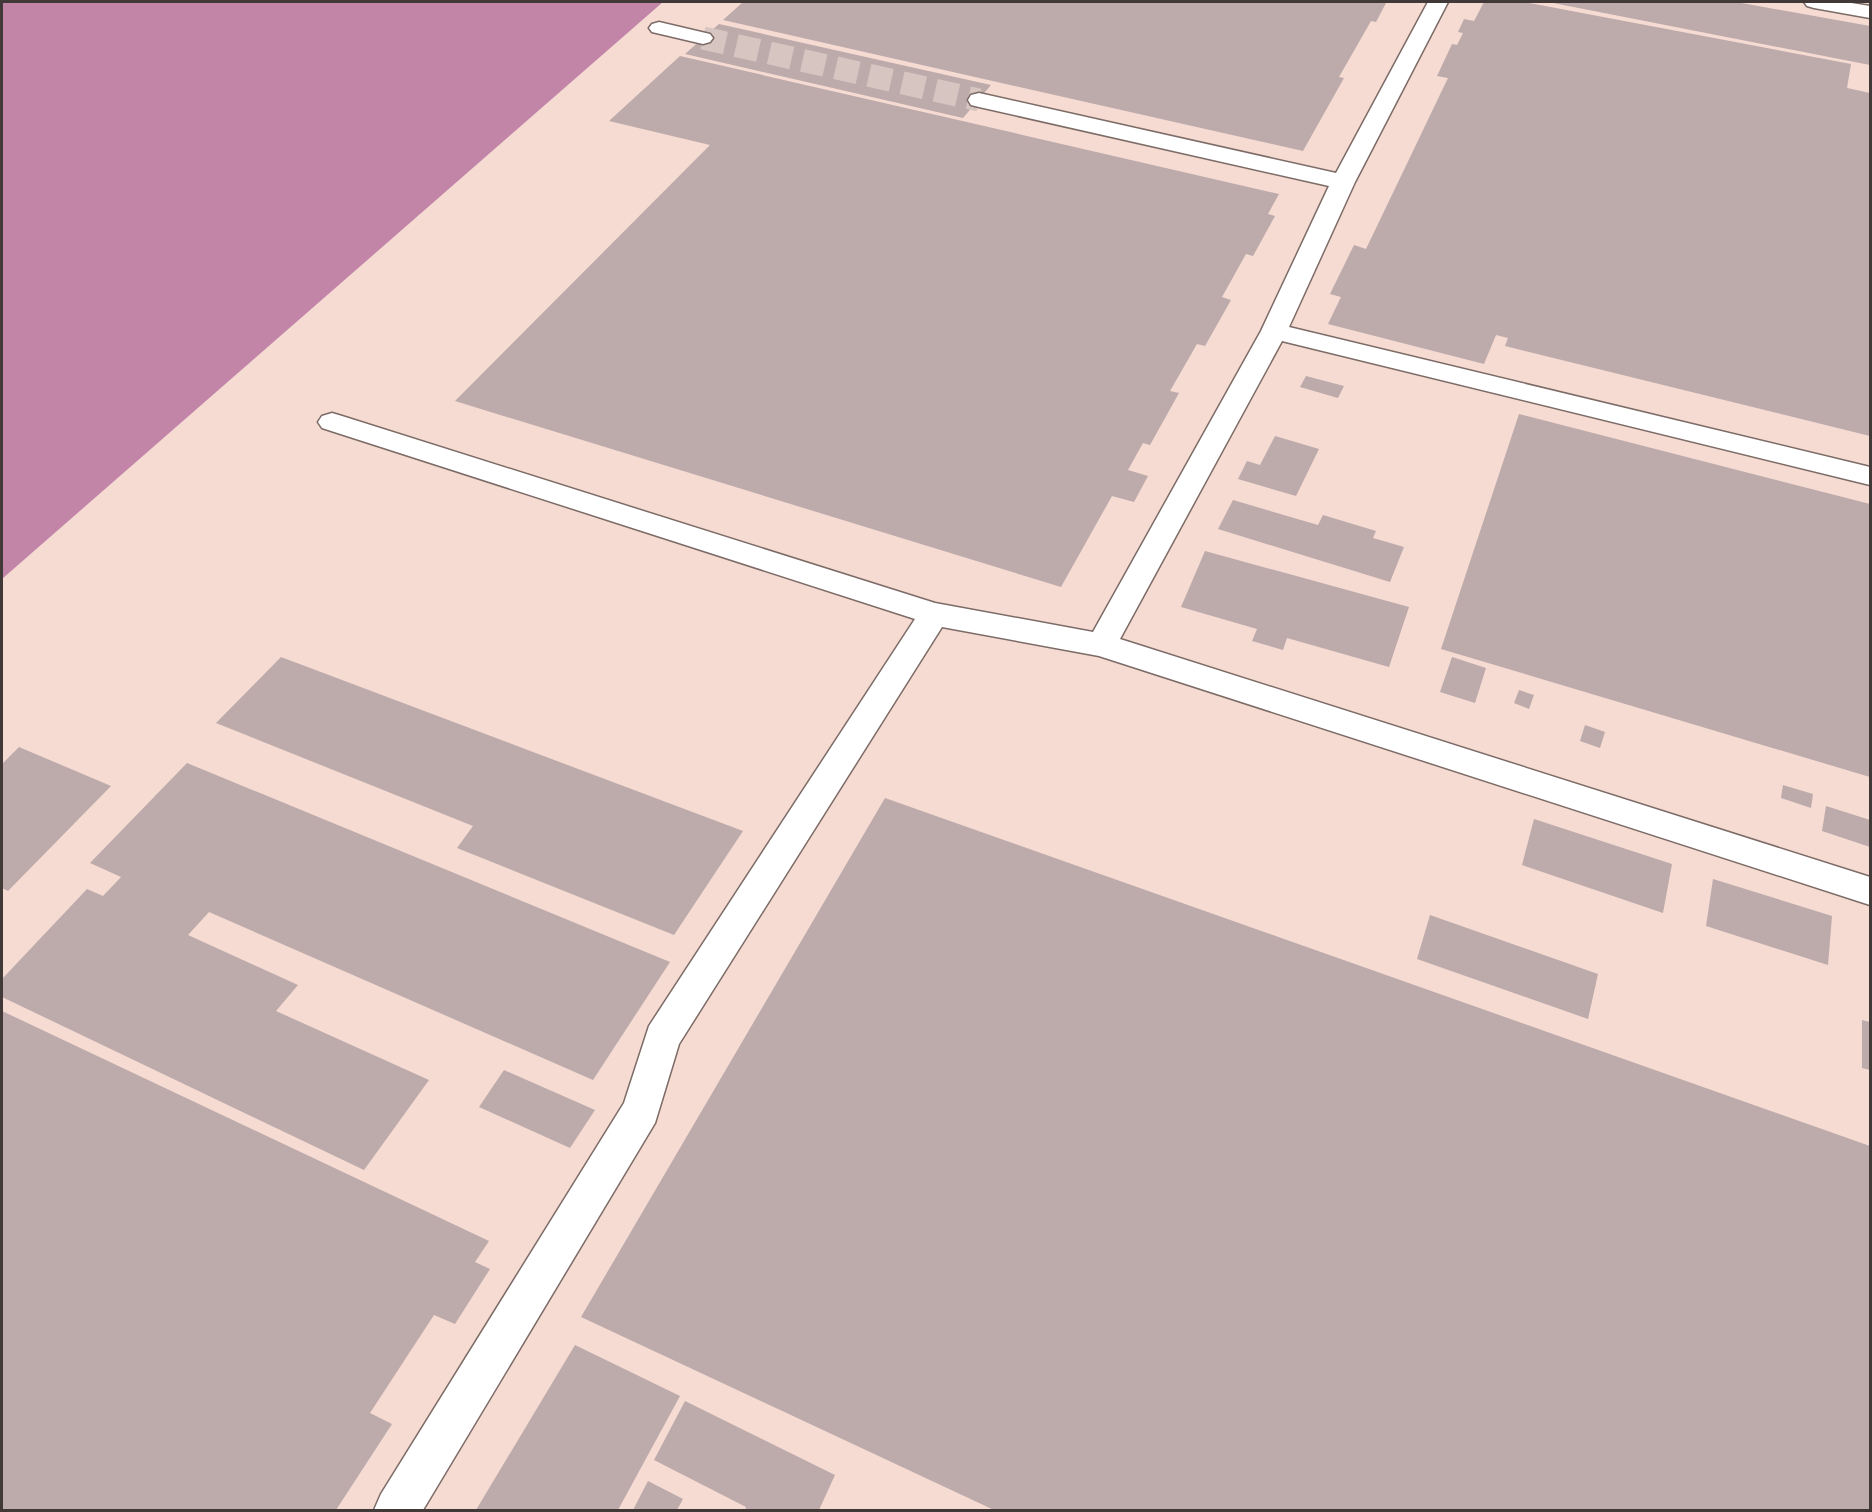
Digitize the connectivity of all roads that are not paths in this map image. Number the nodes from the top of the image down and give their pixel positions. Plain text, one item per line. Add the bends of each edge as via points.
1 (1438, 2) edge
2 (1814, 2) edge
3 (1870, 12) edge
4 (659, 28) dead end
5 (703, 38) tunnel mouth
6 (979, 100) tunnel mouth
7 (1343, 182) junction
8 (1274, 331) junction
9 (332, 422) dead end
10 (1870, 476) edge
11 (934, 614) junction
12 (1101, 645) junction
13 (1870, 891) edge
14 (397, 1510) edge

1 - 7 lane
2 - 3 lane
4 - 5 lane
6 - 7 lane
7 - 8 lane
8 - 10 lane
8 - 12 lane
9 - 11 lane
11 - 12 lane
11 - 14 lane via 662,1038 641,1110
12 - 13 lane

